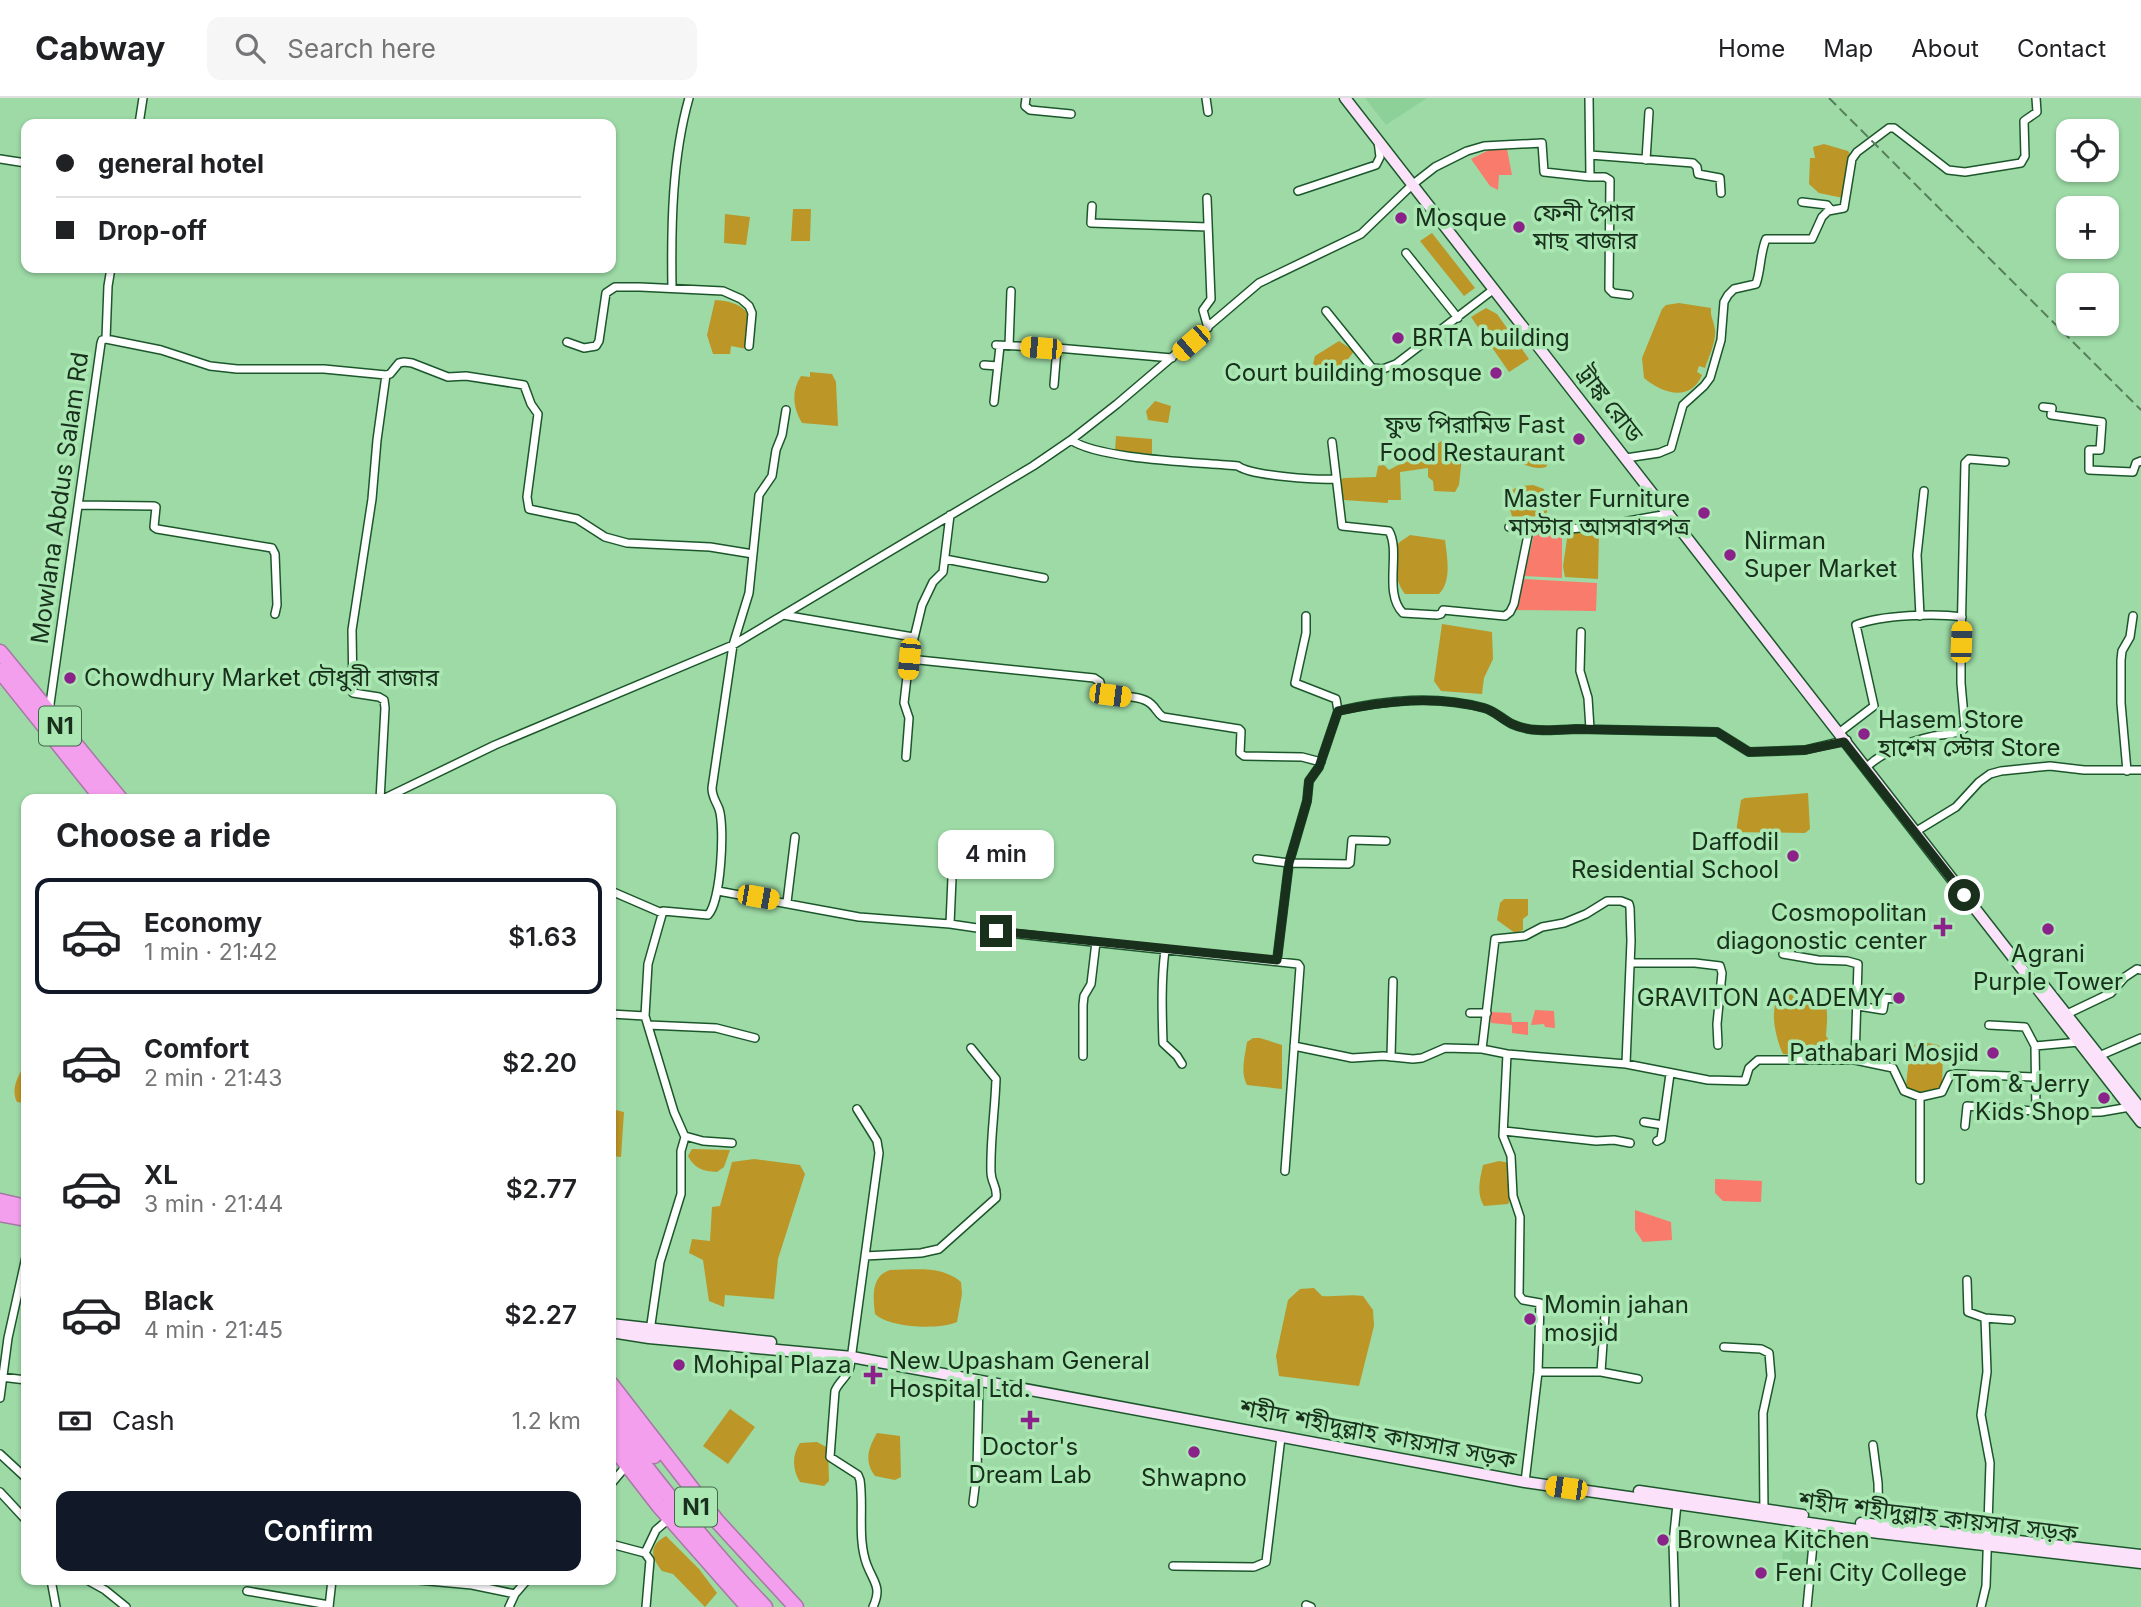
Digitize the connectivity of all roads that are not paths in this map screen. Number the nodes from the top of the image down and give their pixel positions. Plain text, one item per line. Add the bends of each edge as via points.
1 (143, 98) edge
2 (689, 98) edge
3 (1026, 98) edge
4 (1206, 98) edge
5 (1345, 98) edge
6 (1589, 98) edge
7 (2036, 98) edge
8 (1208, 112) dead end
9 (1649, 112) dead end
10 (1071, 114) dead end
11 (140, 119) edge
12 (1378, 141) junction
13 (1590, 155) junction
14 (0, 159) edge
15 (1646, 160) junction
16 (21, 162) edge
17 (1590, 177) junction
18 (1412, 185) junction
19 (1298, 191) dead end
20 (1721, 194) dead end
21 (1207, 198) dead end
22 (1802, 202) dead end
23 (1092, 205) dead end
24 (1832, 210) junction
25 (1208, 227) junction
26 (1406, 253) dead end
27 (110, 273) edge
28 (672, 288) junction
29 (1494, 289) junction
30 (1011, 291) dead end
31 (1629, 295) dead end
32 (1326, 311) dead end
33 (1458, 318) junction
34 (1208, 328) junction
35 (106, 339) junction
36 (567, 342) dead end
37 (749, 346) dead end
38 (1009, 346) junction
39 (1058, 348) junction
40 (1173, 358) junction
41 (984, 365) dead end
42 (998, 366) junction
43 (1371, 367) junction
44 (386, 375) junction
45 (1355, 377) dead end
46 (1054, 385) dead end
47 (993, 402) dead end
48 (2043, 407) dead end
49 (786, 410) dead end
50 (1071, 440) junction
51 (1332, 442) dead end
52 (1626, 458) junction
53 (2141, 461) edge
54 (2005, 462) dead end
55 (1336, 479) junction
56 (1924, 491) dead end
57 (79, 505) junction
58 (1670, 514) junction
59 (950, 515) junction
60 (1509, 527) dead end
61 (1530, 530) junction
62 (753, 554) junction
63 (945, 559) junction
64 (1044, 578) dead end
65 (275, 614) dead end
66 (783, 615) junction
67 (1920, 615) junction
68 (2133, 616) dead end
69 (1306, 617) dead end
70 (1962, 617) junction
71 (1581, 632) dead end
72 (913, 638) junction
73 (733, 645) junction
74 (0, 652) edge
75 (909, 659) junction
76 (0, 671) edge
77 (1338, 711) junction
78 (49, 713) junction
79 (1590, 729) junction
80 (1844, 737) junction
81 (906, 757) dead end
82 (1321, 762) junction
83 (1869, 765) junction
84 (2127, 771) junction
85 (2141, 771) edge
86 (98, 794) edge
87 (116, 794) edge
88 (380, 794) edge
89 (393, 794) edge
90 (1918, 831) junction
91 (795, 837) dead end
92 (1386, 841) dead end
93 (953, 855) dead end
94 (1257, 859) dead end
95 (1289, 863) junction
96 (718, 891) junction
97 (616, 893) edge
98 (787, 902) junction
99 (662, 913) junction
100 (950, 924) junction
101 (1096, 942) junction
102 (1165, 950) junction
103 (1783, 954) dead end
104 (1277, 960) junction
105 (1630, 963) junction
106 (2141, 970) edge
107 (1393, 981) dead end
108 (1896, 999) dead end
109 (1858, 1006) junction
110 (1470, 1013) dead end
111 (1486, 1013) junction
112 (616, 1014) edge
113 (2067, 1014) junction
114 (645, 1016) junction
115 (648, 1025) junction
116 (1989, 1025) dead end
117 (755, 1038) dead end
118 (2141, 1038) edge
119 (2079, 1042) junction
120 (1718, 1045) dead end
121 (1294, 1046) junction
122 (2035, 1046) junction
123 (971, 1048) dead end
124 (1482, 1049) junction
125 (1507, 1054) junction
126 (1083, 1056) dead end
127 (2099, 1056) junction
128 (1391, 1057) junction
129 (1855, 1060) junction
130 (1182, 1064) dead end
131 (1626, 1064) junction
132 (1670, 1074) junction
133 (2034, 1077) junction
134 (1920, 1097) junction
135 (2136, 1108) edge
136 (857, 1109) dead end
137 (2036, 1111) junction
138 (1644, 1122) dead end
139 (2141, 1122) edge
140 (1663, 1125) junction
141 (1965, 1126) dead end
142 (1504, 1130) junction
143 (685, 1136) junction
144 (1657, 1141) dead end
145 (732, 1143) dead end
146 (1630, 1143) dead end
147 (1284, 1171) dead end
148 (1920, 1180) dead end
149 (0, 1201) edge
150 (21, 1206) edge
151 (0, 1214) edge
152 (21, 1218) edge
153 (865, 1256) junction
154 (21, 1280) edge
155 (1967, 1280) dead end
156 (1605, 1314) dead end
157 (1984, 1318) junction
158 (2011, 1320) dead end
159 (616, 1325) edge
160 (616, 1332) edge
161 (650, 1334) junction
162 (1724, 1347) dead end
163 (852, 1354) junction
164 (1538, 1372) junction
165 (1601, 1372) junction
166 (2, 1377) edge
167 (21, 1379) edge
168 (1638, 1379) dead end
169 (979, 1381) junction
170 (616, 1390) edge
171 (0, 1398) edge
172 (616, 1409) edge
173 (616, 1428) edge
174 (1281, 1437) junction
175 (1873, 1445) dead end
176 (616, 1451) edge
177 (0, 1454) edge
178 (627, 1465) junction
179 (21, 1473) edge
180 (616, 1478) edge
181 (1525, 1479) junction
182 (0, 1492) edge
183 (973, 1503) dead end
184 (1677, 1504) junction
185 (1764, 1512) junction
186 (19, 1513) edge
187 (670, 1518) junction
188 (1815, 1524) junction
189 (1879, 1530) junction
190 (1987, 1542) junction
191 (616, 1545) edge
192 (645, 1553) junction
193 (2141, 1555) edge
194 (2141, 1563) edge
195 (1173, 1566) dead end
196 (52, 1585) edge
197 (96, 1585) edge
198 (331, 1585) edge
199 (476, 1585) edge
200 (523, 1585) edge
201 (247, 1591) dead end
202 (515, 1594) junction
203 (329, 1606) edge
204 (56, 1607) edge
205 (125, 1607) edge
206 (509, 1607) edge
207 (646, 1607) edge
208 (748, 1607) edge
209 (765, 1607) edge
210 (786, 1607) edge
211 (796, 1607) edge
212 (873, 1607) edge
213 (1675, 1607) edge
214 (1807, 1607) edge
215 (1981, 1607) edge

1 - 11 street
2 - 28 street via 672,217
3 - 10 street via 1030,110
4 - 8 street
5 - 12 main road, ট্রাঙ্ক রোড
6 - 13 street
7 - 24 street via 2037,112 2024,121 2021,163 1965,172 1948,170 1889,128 1852,159 1846,204
9 - 15 street
12 - 18 main road, ট্রাঙ্ক রোড
12 - 19 street via 1376,165
13 - 15 street
13 - 17 street
14 - 16 street
15 - 20 street via 1693,163 1698,174 1720,178
17 - 18 street via 1544,172 1544,144 1540,142 1467,151
17 - 31 street via 1610,180 1609,289
18 - 29 main road, ট্রাঙ্ক রোড
18 - 34 street via 1361,234 1259,284
21 - 25 street
22 - 24 street
23 - 25 street via 1091,223
24 - 52 street via 1822,217 1812,239 1766,239 1756,284 1734,289 1724,302 1724,327 1714,368 1704,386 1683,405 1671,448
25 - 34 street via 1211,299 1203,310
26 - 33 street
27 - 35 street
28 - 36 street via 611,289 604,299 596,346 584,348
28 - 37 street via 723,291 746,302 752,313
29 - 33 street
29 - 52 main road, ট্রাঙ্ক রোড
30 - 38 street
32 - 43 street
33 - 43 street via 1396,364 1384,369
34 - 40 street
35 - 44 street, Mowlana Abdus Salam Rd via 210,366
35 - 57 street, Mowlana Abdus Salam Rd via 102,340
38 - 39 street
38 - 42 street via 998,346
39 - 40 street
39 - 46 street
40 - 50 street
41 - 42 street
42 - 47 street
43 - 45 street
44 - 62 street via 404,362 448,377 524,385 538,414 529,509 577,519 605,537 627,543
44 - 88 street via 373,499 352,630 353,693 379,697 386,708
48 - 53 street via 2052,408 2051,415 2102,422 2100,450 2089,450 2089,470 2133,472
49 - 62 street via 772,476 759,495
50 - 55 street via 1118,454
50 - 59 street
51 - 55 street
52 - 58 main road, ট্রাঙ্ক রোড
54 - 70 street via 1966,460
55 - 61 street via 1342,526 1380,529 1391,536 1395,593 1403,613 1437,615 1443,610 1505,616 1514,604
56 - 67 street via 1917,555
57 - 65 street via 154,506 157,529 272,548
57 - 78 street, Mowlana Abdus Salam Rd
58 - 61 street via 1569,531
58 - 80 main road, ট্রাঙ্ক রোড
59 - 63 street
59 - 66 street
60 - 61 street
62 - 73 street via 749,593
63 - 64 street
63 - 72 street via 942,574 922,605
66 - 72 street
66 - 73 street
67 - 70 street
67 - 80 street via 1856,625 1874,706
68 - 84 street via 2121,660
69 - 77 street via 1295,683 1336,699
70 - 83 street via 1965,728 1906,745
71 - 79 street via 1580,671
72 - 75 street
73 - 89 street via 495,745
73 - 96 street via 712,788 720,813
74 - 78 highway, N1
75 - 81 street via 904,704 909,718
75 - 82 street via 1094,678 1105,694 1141,699 1163,717 1239,729 1244,756
76 - 86 highway, N1
77 - 79 street via 1411,700 1485,708 1519,726 1553,731
77 - 82 street
78 - 87 highway, N1
79 - 80 street via 1717,732 1749,752 1805,750
80 - 83 main road, ট্রাঙ্ক রোড
80 - 90 main road, ট্রাঙ্ক রোড
82 - 95 street via 1309,781
83 - 90 main road, ট্রাঙ্ক রোড
84 - 85 street
84 - 90 street via 2050,766 1990,774 1956,807
90 - 113 main road, ট্রাঙ্ক রোড
90 - 119 main road, ট্রাঙ্ক রোড
91 - 98 street
92 - 95 street via 1352,840 1349,864
93 - 100 street
94 - 95 street
95 - 104 street
96 - 98 street
96 - 99 street via 708,915
97 - 99 street
98 - 100 street via 859,917
99 - 114 street via 648,964
100 - 101 street
101 - 102 street
101 - 126 street via 1091,984 1084,996
102 - 104 street
102 - 130 street via 1163,1043
103 - 109 street via 1858,964
104 - 121 street via 1300,967
105 - 111 street via 1630,908 1622,901 1607,901 1575,919 1525,936 1497,937
105 - 120 street via 1720,966
105 - 131 street
106 - 113 street via 2125,977 2111,993
107 - 128 street
108 - 109 street via 1885,998 1883,1010
109 - 129 street
110 - 111 street
111 - 124 street
112 - 114 street
113 - 127 main road, ট্রাঙ্ক রোড
114 - 115 street
115 - 117 street via 716,1028
115 - 143 street
116 - 122 street via 2025,1027
118 - 127 street
119 - 122 street
119 - 135 main road, ট্রাঙ্ক রোড
121 - 128 street via 1352,1058
121 - 147 street
122 - 133 street
123 - 153 street via 996,1079 990,1169 996,1198 939,1249
124 - 125 street
124 - 128 street via 1445,1048 1422,1058
125 - 131 street
125 - 142 street
127 - 135 main road, ট্রাঙ্ক রোড
129 - 132 street via 1758,1060 1744,1082
129 - 134 street via 1893,1068 1904,1091
131 - 132 street
132 - 140 street
133 - 134 street via 1950,1075 1942,1092
133 - 137 street
134 - 148 street
135 - 137 street
135 - 139 main road, ট্রাঙ্ক রোড
136 - 153 street via 878,1146
137 - 141 street via 1967,1106
138 - 140 street
140 - 144 street
142 - 146 street
142 - 164 street via 1520,1217 1519,1295 1540,1303
143 - 145 street
143 - 161 street via 681,1194 660,1262
149 - 150 highway
151 - 152 highway
153 - 163 street
154 - 166 street
155 - 157 street via 1968,1312
156 - 165 street
157 - 158 street
157 - 190 street via 1987,1372 1980,1415 1990,1463
159 - 161 main road, শহীদ শহীদুল্লাহ কায়সার সড়ক
160 - 161 main road, শহীদ শহীদুল্লাহ কায়সার সড়ক
161 - 163 main road, শহীদ শহীদুল্লাহ কায়সার সড়ক
162 - 185 street via 1769,1353 1771,1376 1763,1413
163 - 169 main road, শহীদ শহীদুল্লাহ কায়সার সড়ক
163 - 181 main road, শহীদ শহীদুল্লাহ কায়সার সড়ক
163 - 212 street via 847,1376 835,1391 830,1457 860,1480 866,1564 877,1584
164 - 165 street
164 - 181 street
165 - 168 street
166 - 167 street
166 - 171 street
169 - 174 main road, শহীদ শহীদুল্লাহ কায়সার সড়ক
169 - 183 street
170 - 211 highway via 717,1521
172 - 210 highway, N1
173 - 209 highway, N1
174 - 181 main road, শহীদ শহীদুল্লাহ কায়সার সড়ক
174 - 195 street via 1266,1562 1254,1567
175 - 189 street
176 - 178 highway
177 - 179 street
178 - 180 street
178 - 187 highway
181 - 184 main road, শহীদ শহীদুল্লাহ কায়সার সড়ক
181 - 185 main road, শহীদ শহীদুল্লাহ কায়সার সড়ক
182 - 186 street
184 - 185 main road, শহীদ শহীদুল্লাহ কায়সার সড়ক
184 - 213 street via 1672,1543
185 - 188 main road, শহীদ শহীদুল্লাহ কায়সার সড়ক
185 - 189 main road, শহীদ শহীদুল্লাহ কায়সার সড়ক
187 - 192 street via 656,1530
187 - 208 highway
188 - 189 main road, শহীদ শহীদুল্লাহ কায়সার সড়ক
188 - 214 street
189 - 190 main road, শহীদ শহীদুল্লাহ কায়সার সড়ক
190 - 193 main road, শহীদ শহীদুল্লাহ কায়সার সড়ক
190 - 194 main road, শহীদ শহীদুল্লাহ কায়সার সড়ক
190 - 215 street
191 - 192 street
192 - 207 street via 650,1560
196 - 204 street
197 - 205 street
198 - 203 street
199 - 202 street
200 - 202 street
201 - 203 street
202 - 206 street

